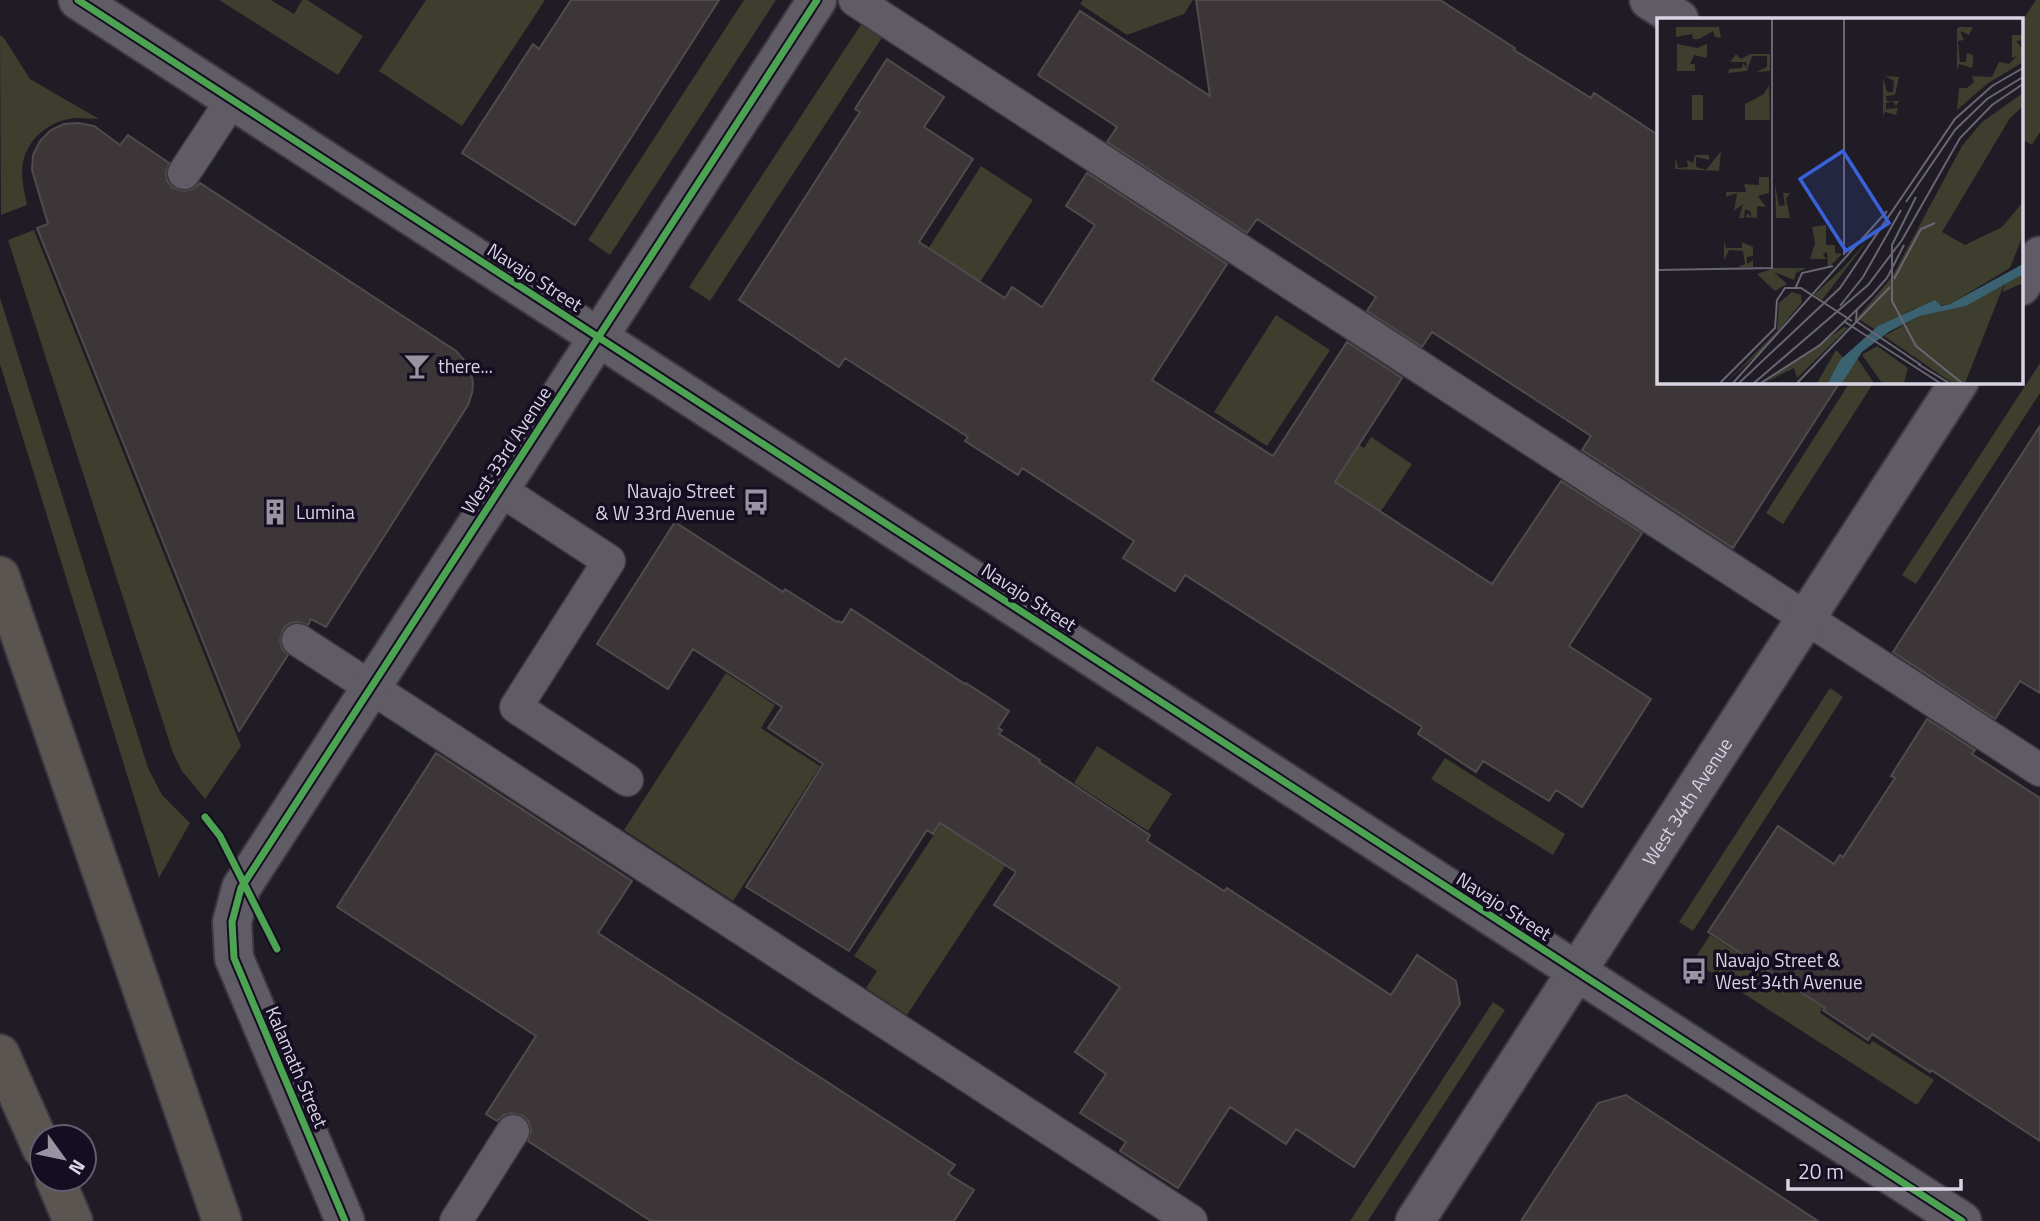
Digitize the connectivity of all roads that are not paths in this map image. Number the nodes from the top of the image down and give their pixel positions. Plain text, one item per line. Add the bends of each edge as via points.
1 (78, 0) edge
2 (817, 0) edge
3 (855, 0) edge
4 (1649, 0) edge
5 (1677, 18) edge
6 (232, 100) junction
7 (184, 173) dead end
8 (2022, 241) edge
9 (2040, 254) edge
10 (2022, 284) edge
11 (598, 337) junction
12 (1958, 383) edge
13 (499, 489) junction
14 (0, 576) edge
15 (1805, 618) junction
16 (298, 640) dead end
17 (371, 687) junction
18 (2040, 770) edge
19 (628, 780) dead end
20 (232, 922) joint
21 (1577, 971) junction
22 (0, 1054) edge
23 (31, 1123) edge
24 (513, 1131) dead end
25 (61, 1193) edge
26 (348, 1217) edge
27 (73, 1221) edge
28 (222, 1221) edge
29 (456, 1221) edge
30 (1191, 1221) edge
31 (1415, 1221) edge
32 (1962, 1221) edge

1 - 6 street, Navajo Street
2 - 11 street, West 33rd Avenue
3 - 15 lane
4 - 5 street
6 - 7 lane
6 - 11 street, Navajo Street
8 - 9 street
9 - 10 street
11 - 13 street, West 33rd Avenue
11 - 21 street, Navajo Street
12 - 15 street, West 34th Avenue
13 - 17 street, West 33rd Avenue
13 - 19 lane via 610,561 516,707
14 - 28 highway
15 - 18 lane
15 - 21 street, West 34th Avenue
16 - 17 lane
17 - 20 street, West 33rd Avenue via 241,888
17 - 30 lane
20 - 26 street, Kalamath Street via 234,957
21 - 31 street, West 34th Avenue
21 - 32 street, Navajo Street
22 - 23 highway
24 - 29 lane
25 - 27 highway

